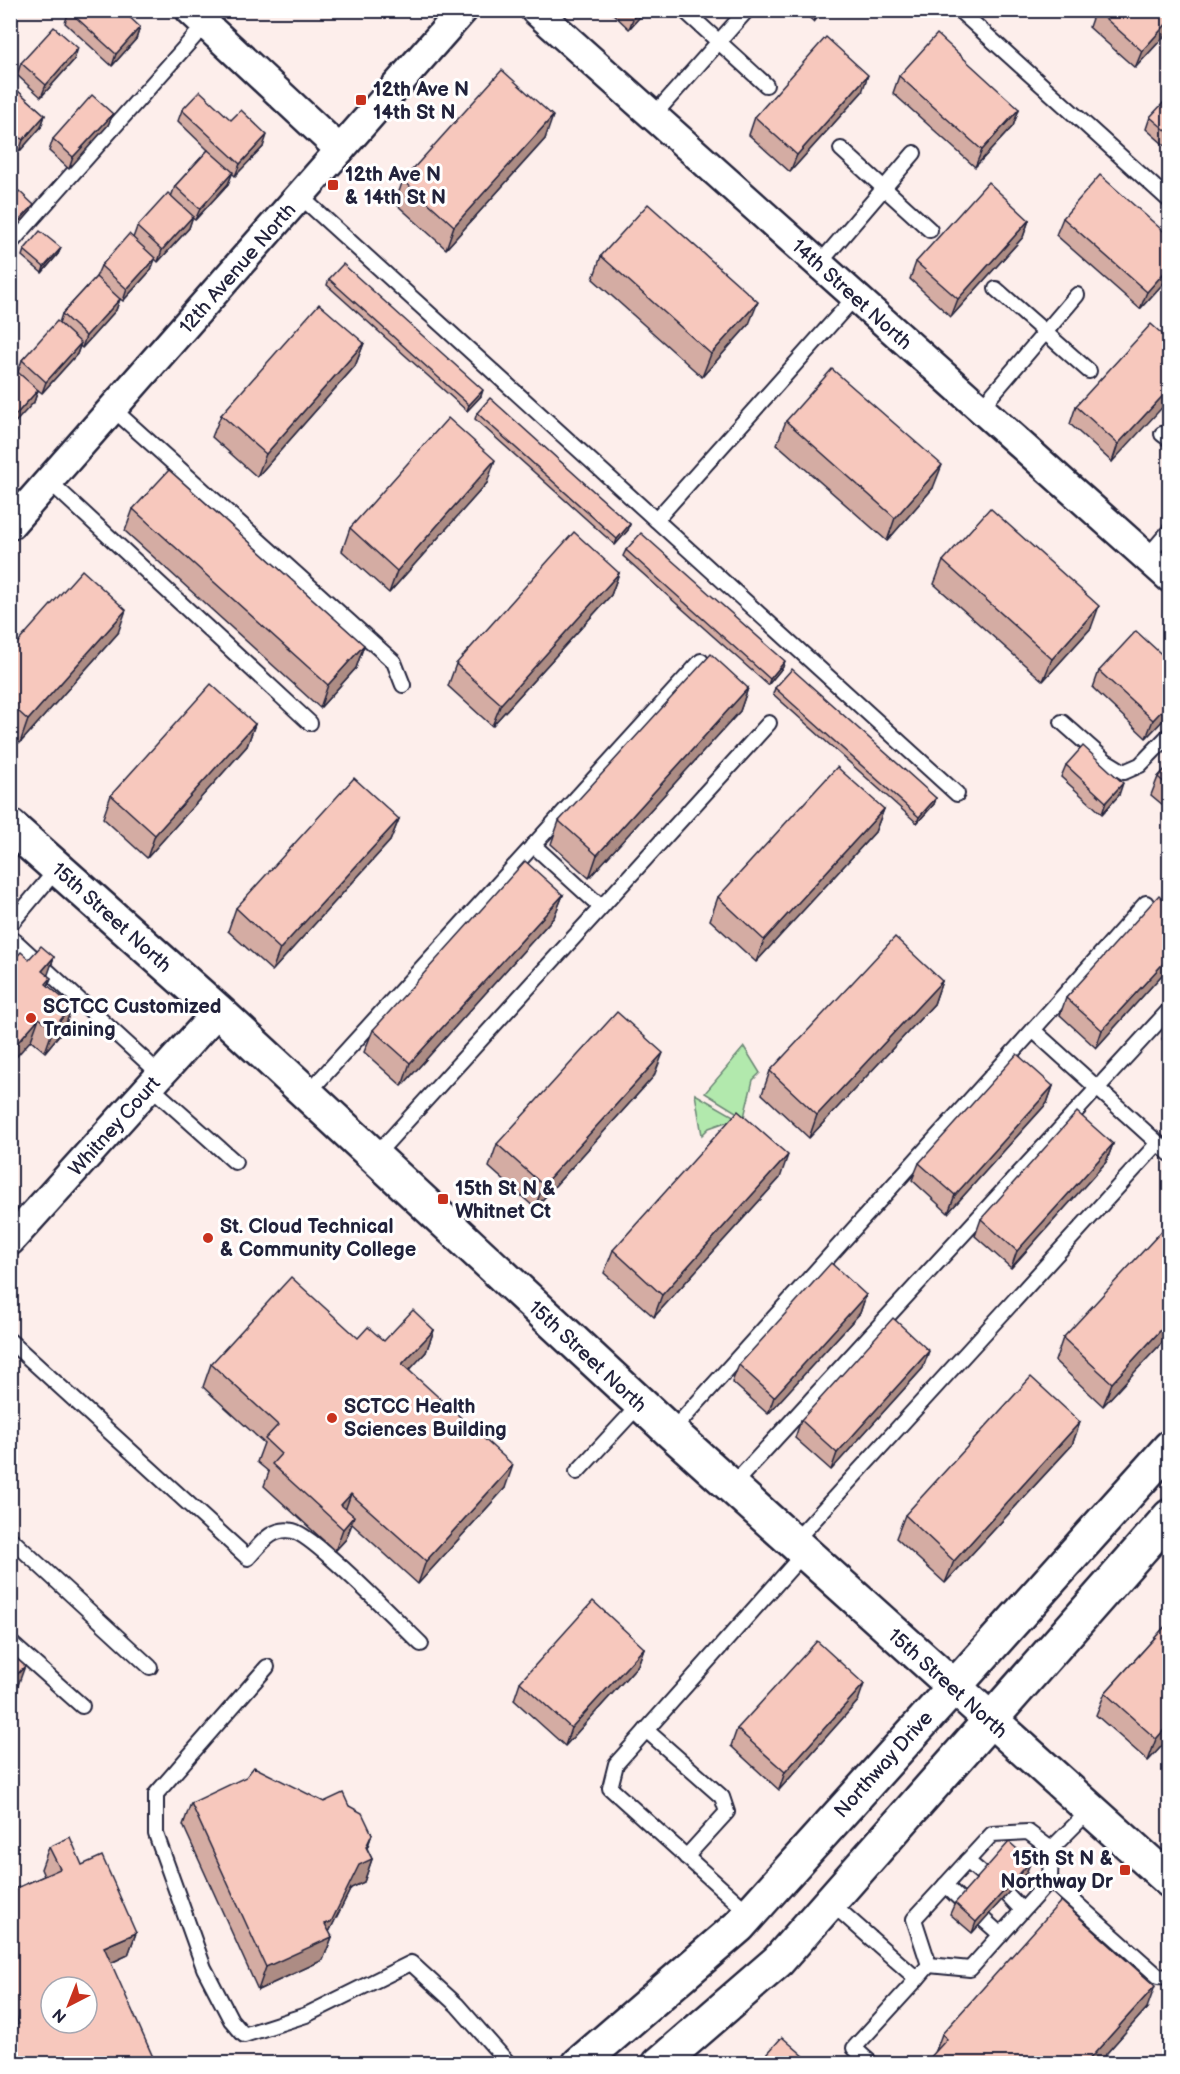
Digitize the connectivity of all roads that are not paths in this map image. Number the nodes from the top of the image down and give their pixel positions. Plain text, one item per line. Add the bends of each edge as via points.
1 (463, 10) edge
2 (535, 10) edge
3 (684, 10) edge
4 (747, 10) edge
5 (959, 10) edge
6 (204, 15) edge
7 (719, 42) junction
8 (766, 85) dead end
9 (653, 116) junction
10 (841, 149) dead end
11 (340, 150) junction
12 (914, 153) dead end
13 (884, 188) junction
14 (300, 196) junction
15 (1170, 201) edge
16 (930, 230) dead end
17 (10, 244) edge
18 (819, 264) junction
19 (996, 288) dead end
20 (1077, 295) dead end
21 (855, 297) junction
22 (1044, 333) junction
23 (1089, 371) dead end
24 (113, 409) junction
25 (980, 409) junction
26 (49, 481) junction
27 (656, 520) junction
28 (10, 525) edge
29 (1170, 530) edge
30 (1146, 558) junction
31 (1170, 578) edge
32 (701, 661) edge
33 (403, 685) dead end
34 (1062, 722) dead end
35 (310, 723) dead end
36 (769, 723) dead end
37 (1170, 734) edge
38 (957, 794) dead end
39 (10, 826) edge
40 (533, 845) junction
41 (57, 868) junction
42 (1146, 903) dead end
43 (601, 907) junction
44 (10, 925) edge
45 (10, 941) edge
46 (1170, 1009) edge
47 (218, 1011) junction
48 (1033, 1030) junction
49 (156, 1081) junction
50 (1097, 1088) junction
51 (307, 1094) junction
52 (1158, 1143) junction
53 (1170, 1154) edge
54 (374, 1157) junction
55 (235, 1162) dead end
56 (10, 1241) edge
57 (10, 1341) edge
58 (640, 1404) junction
59 (671, 1432) junction
60 (1170, 1448) edge
61 (577, 1472) dead end
62 (731, 1487) junction
63 (1170, 1516) edge
64 (10, 1538) edge
65 (798, 1548) junction
66 (10, 1642) edge
67 (421, 1644) dead end
68 (150, 1667) dead end
69 (267, 1667) dead end
70 (952, 1687) junction
71 (82, 1706) dead end
72 (991, 1722) junction
73 (645, 1730) junction
74 (1090, 1810) junction
75 (1051, 1849) junction
76 (686, 1857) junction
77 (967, 1861) junction
78 (985, 1876) edge
79 (1050, 1880) junction
80 (1170, 1881) edge
81 (945, 1885) junction
82 (1007, 1894) edge
83 (962, 1901) edge
84 (830, 1902) junction
85 (1022, 1910) junction
86 (750, 1914) junction
87 (984, 1920) edge
88 (1001, 1935) junction
89 (929, 1965) junction
90 (1170, 1977) edge
91 (917, 1979) junction
92 (509, 2064) edge
93 (579, 2064) edge
94 (659, 2064) edge
95 (872, 2064) edge

1 - 11 street, 12th Avenue North
2 - 9 street, 14th Street North
3 - 7 lane
4 - 7 lane
5 - 15 lane
6 - 11 street
6 - 17 lane
7 - 8 lane
7 - 9 lane
9 - 18 street, 14th Street North
10 - 13 lane
11 - 14 street, 12th Avenue North
12 - 13 lane
13 - 16 lane
13 - 18 lane
14 - 24 street, 12th Avenue North
14 - 27 lane
18 - 21 street, 14th Street North
19 - 22 lane
20 - 22 lane
21 - 25 street, 14th Street North
21 - 27 lane
22 - 23 lane
22 - 25 lane
24 - 26 street, 12th Avenue North
24 - 33 lane via 394,662
25 - 30 street, 14th Street North
26 - 28 street, 12th Avenue North
26 - 35 lane
27 - 38 lane
29 - 30 lane
30 - 31 street, 14th Street North
32 - 40 lane
34 - 37 lane via 1106,761 1124,771 1140,765
36 - 43 lane
39 - 41 street, 15th Street North
40 - 43 lane
40 - 51 lane
41 - 44 lane
41 - 47 street, 15th Street North
42 - 48 lane
43 - 54 lane
45 - 49 lane via 15,941
46 - 50 lane
47 - 49 street, Whitney Court
47 - 51 street, 15th Street North
48 - 50 lane
48 - 59 lane
49 - 55 lane
49 - 56 street, Whitney Court
50 - 52 lane
50 - 62 lane
51 - 54 street, 15th Street North
52 - 53 lane
52 - 65 lane
54 - 58 street, 15th Street North
57 - 67 lane via 248,1558 269,1534 292,1530 314,1544
58 - 59 street, 15th Street North
58 - 61 lane
59 - 62 street, 15th Street North
60 - 70 street, Northway Drive
62 - 65 street, 15th Street North
63 - 72 street
64 - 68 lane
65 - 70 street, 15th Street North
65 - 73 lane
66 - 71 lane
69 - 92 lane via 156,1794 156,1834 204,1968 231,2020 244,2036 306,2015 411,1963 457,2005
70 - 72 street, 15th Street North
70 - 86 street, Northway Drive
72 - 74 street, 15th Street North
72 - 84 street
73 - 76 lane via 615,1764 610,1788
73 - 76 lane via 722,1797 727,1812
74 - 75 lane
74 - 80 street, 15th Street North
75 - 77 lane via 1028,1832 992,1834
75 - 79 lane
76 - 86 lane
77 - 78 lane
77 - 81 lane
79 - 85 lane
79 - 90 lane via 1158,1976
81 - 83 lane
81 - 89 lane via 914,1919
82 - 85 lane
84 - 91 lane
84 - 94 street via 778,1961
85 - 88 lane
86 - 93 street, Northway Drive
87 - 88 lane
88 - 89 lane via 970,1969
89 - 91 lane
91 - 95 lane via 854,2048

